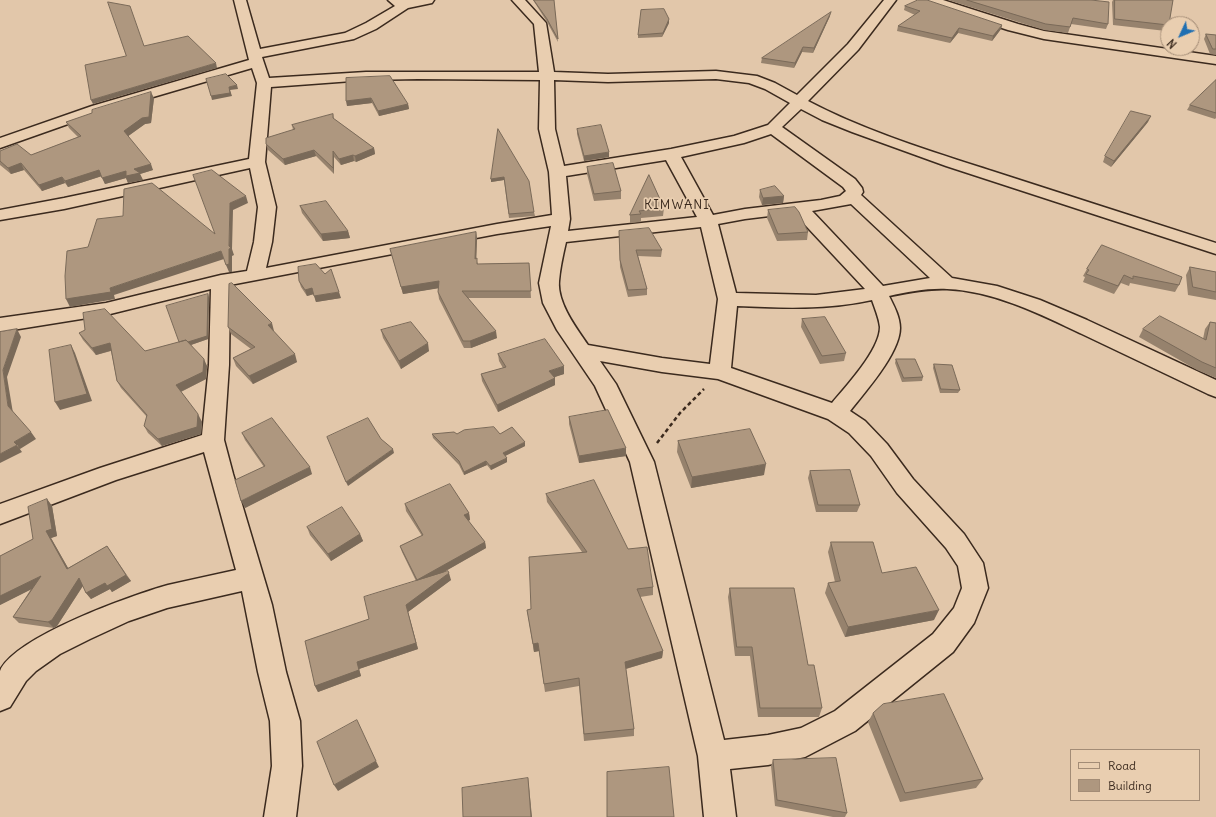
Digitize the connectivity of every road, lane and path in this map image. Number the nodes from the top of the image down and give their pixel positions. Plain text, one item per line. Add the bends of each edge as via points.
1 (240, 0) edge
2 (428, 0) edge
3 (518, 0) edge
4 (890, 0) edge
5 (930, 0) edge
6 (399, 2) edge
7 (256, 58) junction
8 (1216, 60) edge
9 (547, 76) junction
10 (264, 83) junction
11 (800, 102) junction
12 (773, 128) junction
13 (0, 143) edge
14 (671, 154) junction
15 (257, 162) junction
16 (557, 172) junction
17 (852, 196) junction
18 (799, 208) junction
19 (0, 215) edge
20 (708, 221) junction
21 (560, 228) junction
22 (1216, 249) edge
23 (255, 276) junction
24 (221, 281) junction
25 (947, 283) junction
26 (878, 292) junction
27 (728, 299) junction
28 (0, 325) edge
29 (582, 351) junction
30 (720, 372) junction
31 (1216, 389) edge
32 (836, 412) junction
33 (213, 440) junction
34 (642, 462) junction
35 (0, 514) edge
36 (251, 578) junction
37 (0, 697) edge
38 (713, 756) junction
39 (280, 817) edge
40 (720, 817) edge

1 - 7 street
2 - 6 street
3 - 9 street via 540,23
4 - 11 street via 853,47
5 - 8 street via 1044,35
6 - 7 street via 399,9 349,36
7 - 10 street
7 - 13 street
9 - 10 street via 366,76
9 - 11 street via 722,76 752,79
9 - 16 street via 547,129
10 - 15 street
11 - 12 street
11 - 22 street via 827,117 952,164
12 - 14 street via 738,140
12 - 17 street via 849,183 855,192
14 - 16 street
14 - 20 street
15 - 19 street via 36,210
15 - 23 street via 267,207 263,242
16 - 21 street
17 - 18 street via 846,200
17 - 25 street
18 - 20 street
18 - 26 street
20 - 21 street
20 - 27 street
21 - 23 street via 497,229
21 - 29 street via 549,283 552,303
23 - 24 street
24 - 28 street via 106,309
24 - 33 street via 219,365
25 - 26 street
25 - 31 street via 995,292 1035,306
26 - 27 street via 844,299 798,302
26 - 32 street via 890,328 887,340 876,363
27 - 30 street
29 - 30 street
29 - 34 street via 605,384
30 - 32 street
30 - 34 path via 680,413
32 - 38 street via 857,427 879,450 905,486 955,541 970,563 975,588 965,615 943,643 845,721 805,742 768,750
33 - 35 street via 108,474
33 - 36 street
34 - 38 street
36 - 37 street via 167,597 80,630 50,645 26,662 16,672
36 - 39 street via 284,721 287,766
38 - 40 street

